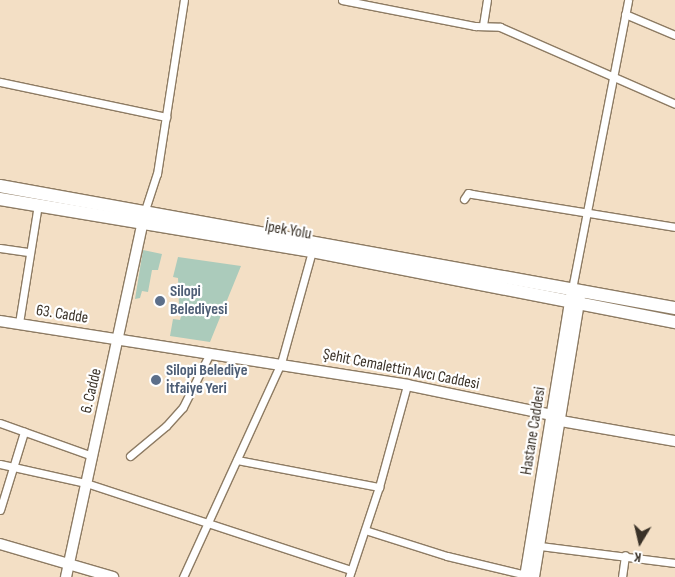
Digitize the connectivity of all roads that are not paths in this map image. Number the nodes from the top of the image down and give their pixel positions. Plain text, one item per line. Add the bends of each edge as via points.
1 (184, 0) edge
2 (342, 0) edge
3 (487, 0) edge
4 (628, 0) edge
5 (625, 14) junction
6 (483, 25) junction
7 (675, 35) edge
8 (614, 77) junction
9 (0, 82) edge
10 (675, 104) edge
11 (166, 117) junction
12 (0, 186) edge
13 (0, 199) edge
14 (464, 199) dead end
15 (38, 206) junction
16 (145, 210) junction
17 (588, 212) junction
18 (142, 223) junction
19 (675, 227) edge
20 (0, 248) edge
21 (312, 251) junction
22 (30, 252) junction
23 (576, 290) junction
24 (574, 305) junction
25 (675, 308) edge
26 (0, 321) edge
27 (675, 322) edge
28 (19, 323) junction
29 (119, 339) junction
30 (210, 352) junction
31 (281, 363) junction
32 (407, 385) junction
33 (556, 418) junction
34 (0, 424) edge
35 (24, 432) junction
36 (675, 441) edge
37 (92, 456) junction
38 (130, 456) dead end
39 (238, 460) junction
40 (0, 464) edge
41 (13, 466) junction
42 (86, 483) junction
43 (379, 487) junction
44 (0, 510) edge
45 (206, 524) junction
46 (365, 530) junction
47 (0, 544) edge
48 (540, 546) junction
49 (625, 555) junction
50 (68, 563) junction
51 (675, 563) edge
52 (350, 574) edge
53 (528, 576) edge
54 (66, 577) edge
55 (113, 577) edge
56 (183, 577) edge
57 (622, 577) edge

1 - 11 street
2 - 6 street
3 - 6 street
4 - 5 street
5 - 7 street
5 - 8 street
6 - 8 street via 500,27
8 - 10 street
8 - 17 street
9 - 11 street
11 - 16 street via 157,174
12 - 16 highway
13 - 15 highway, İpek Yolu
14 - 17 street via 468,193
15 - 18 highway, İpek Yolu
15 - 22 street
16 - 18 street, 6. Cadde
16 - 23 highway
17 - 19 street
17 - 23 street
18 - 21 highway, İpek Yolu
18 - 29 street, 6. Cadde
20 - 22 street
21 - 24 highway, İpek Yolu
21 - 31 street
22 - 28 street
23 - 24 street, Hastane Caddesi
23 - 25 highway
24 - 27 highway, İpek Yolu
24 - 33 street, Hastane Caddesi
26 - 28 street, 63. Cadde
28 - 29 street, 63. Cadde
29 - 30 street, Şehit Cemalettin Avcı Caddesi
29 - 37 street, 6. Cadde
30 - 31 street, Şehit Cemalettin Avcı Caddesi
30 - 38 street via 182,407 166,426
31 - 32 street, Şehit Cemalettin Avcı Caddesi
31 - 39 street
32 - 33 street, Şehit Cemalettin Avcı Caddesi
32 - 43 street
33 - 36 street, Şehit Cemalettin Avcı Caddesi
33 - 48 street, Hastane Caddesi
33 - 53 street, Hastane Caddesi
34 - 35 street
35 - 37 street
35 - 41 street
37 - 42 street, 6. Cadde
39 - 43 street
39 - 45 street
40 - 41 street
41 - 42 street
41 - 44 street
42 - 45 street
42 - 50 street, 6. Cadde
43 - 46 street
45 - 52 street
45 - 56 street
46 - 52 street
46 - 53 street
47 - 50 street
48 - 49 street
48 - 53 street, Hastane Caddesi
49 - 51 street
49 - 57 street
50 - 54 street, 6. Cadde
50 - 55 street

